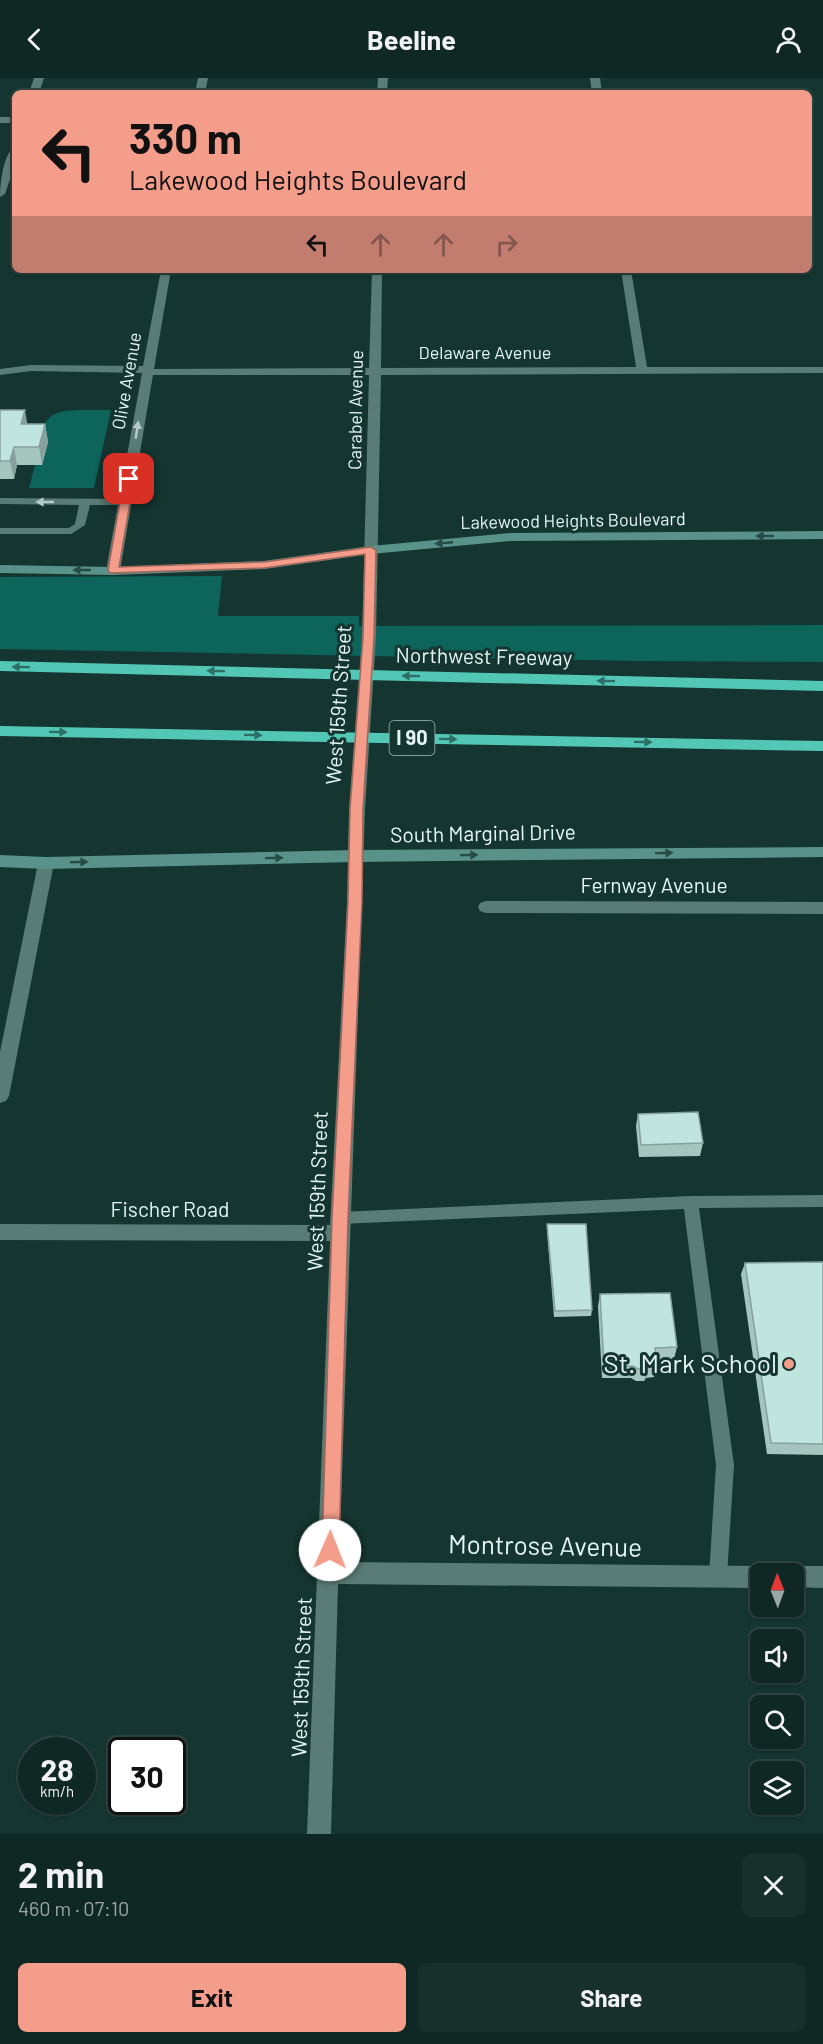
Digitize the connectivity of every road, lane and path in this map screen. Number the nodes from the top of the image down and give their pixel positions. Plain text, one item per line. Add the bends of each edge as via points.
1 (12, 159) edge
2 (0, 194) edge
3 (165, 273) edge
4 (377, 273) edge
5 (626, 273) edge
6 (642, 370) junction
7 (823, 370) edge
8 (147, 371) junction
9 (0, 372) edge
10 (375, 372) junction
11 (0, 501) edge
12 (85, 502) junction
13 (125, 502) junction
14 (0, 531) edge
15 (823, 536) edge
16 (371, 550) junction
17 (1, 569) edge
18 (113, 570) junction
19 (0, 666) edge
20 (823, 680) edge
21 (686, 683) junction
22 (823, 686) edge
23 (0, 731) edge
24 (823, 746) edge
25 (823, 852) edge
26 (355, 856) junction
27 (0, 861) edge
28 (46, 863) junction
29 (486, 907) dead end
30 (823, 908) edge
31 (0, 1096) edge
32 (823, 1201) edge
33 (691, 1202) junction
34 (340, 1225) junction
35 (0, 1232) edge
36 (330, 1573) junction
37 (718, 1576) junction
38 (750, 1576) edge
39 (804, 1577) edge
40 (823, 1577) edge
41 (319, 1834) edge

1 - 2 street
3 - 8 street, Olive Avenue
4 - 10 street, Carabel Avenue
5 - 6 street
6 - 7 street, Delaware Avenue
6 - 10 street, Delaware Avenue
8 - 9 street, Delaware Avenue via 31,368
8 - 10 street, Delaware Avenue
13 -> 8 street, Olive Avenue
10 - 16 street, Carabel Avenue
12 -> 11 lane
12 - 13 lane
12 - 14 lane via 80,525 71,531
13 - 18 street, Olive Avenue
15 -> 16 main road, Lakewood Heights Boulevard via 511,537
16 - 18 main road, Lakewood Heights Boulevard via 264,565
16 - 26 street, West 159th Street
18 -> 17 main road, Lakewood Heights Boulevard
21 -> 19 highway, Northwest Freeway
20 - 21 highway
21 - 22 highway, Northwest Freeway
23 -> 24 highway, I 90
26 -> 25 main road, South Marginal Drive
28 -> 26 main road, South Marginal Drive
26 - 34 street, West 159th Street
27 - 28 main road, South Marginal Drive
28 - 31 street
29 - 30 street, Fernway Avenue
32 - 33 lane
33 - 34 lane
33 - 37 lane via 725,1465
34 - 35 street, Fischer Road
34 - 36 street, West 159th Street
36 - 37 street, Montrose Avenue
36 - 41 street, West 159th Street
37 - 38 street, Montrose Avenue
39 - 40 street

